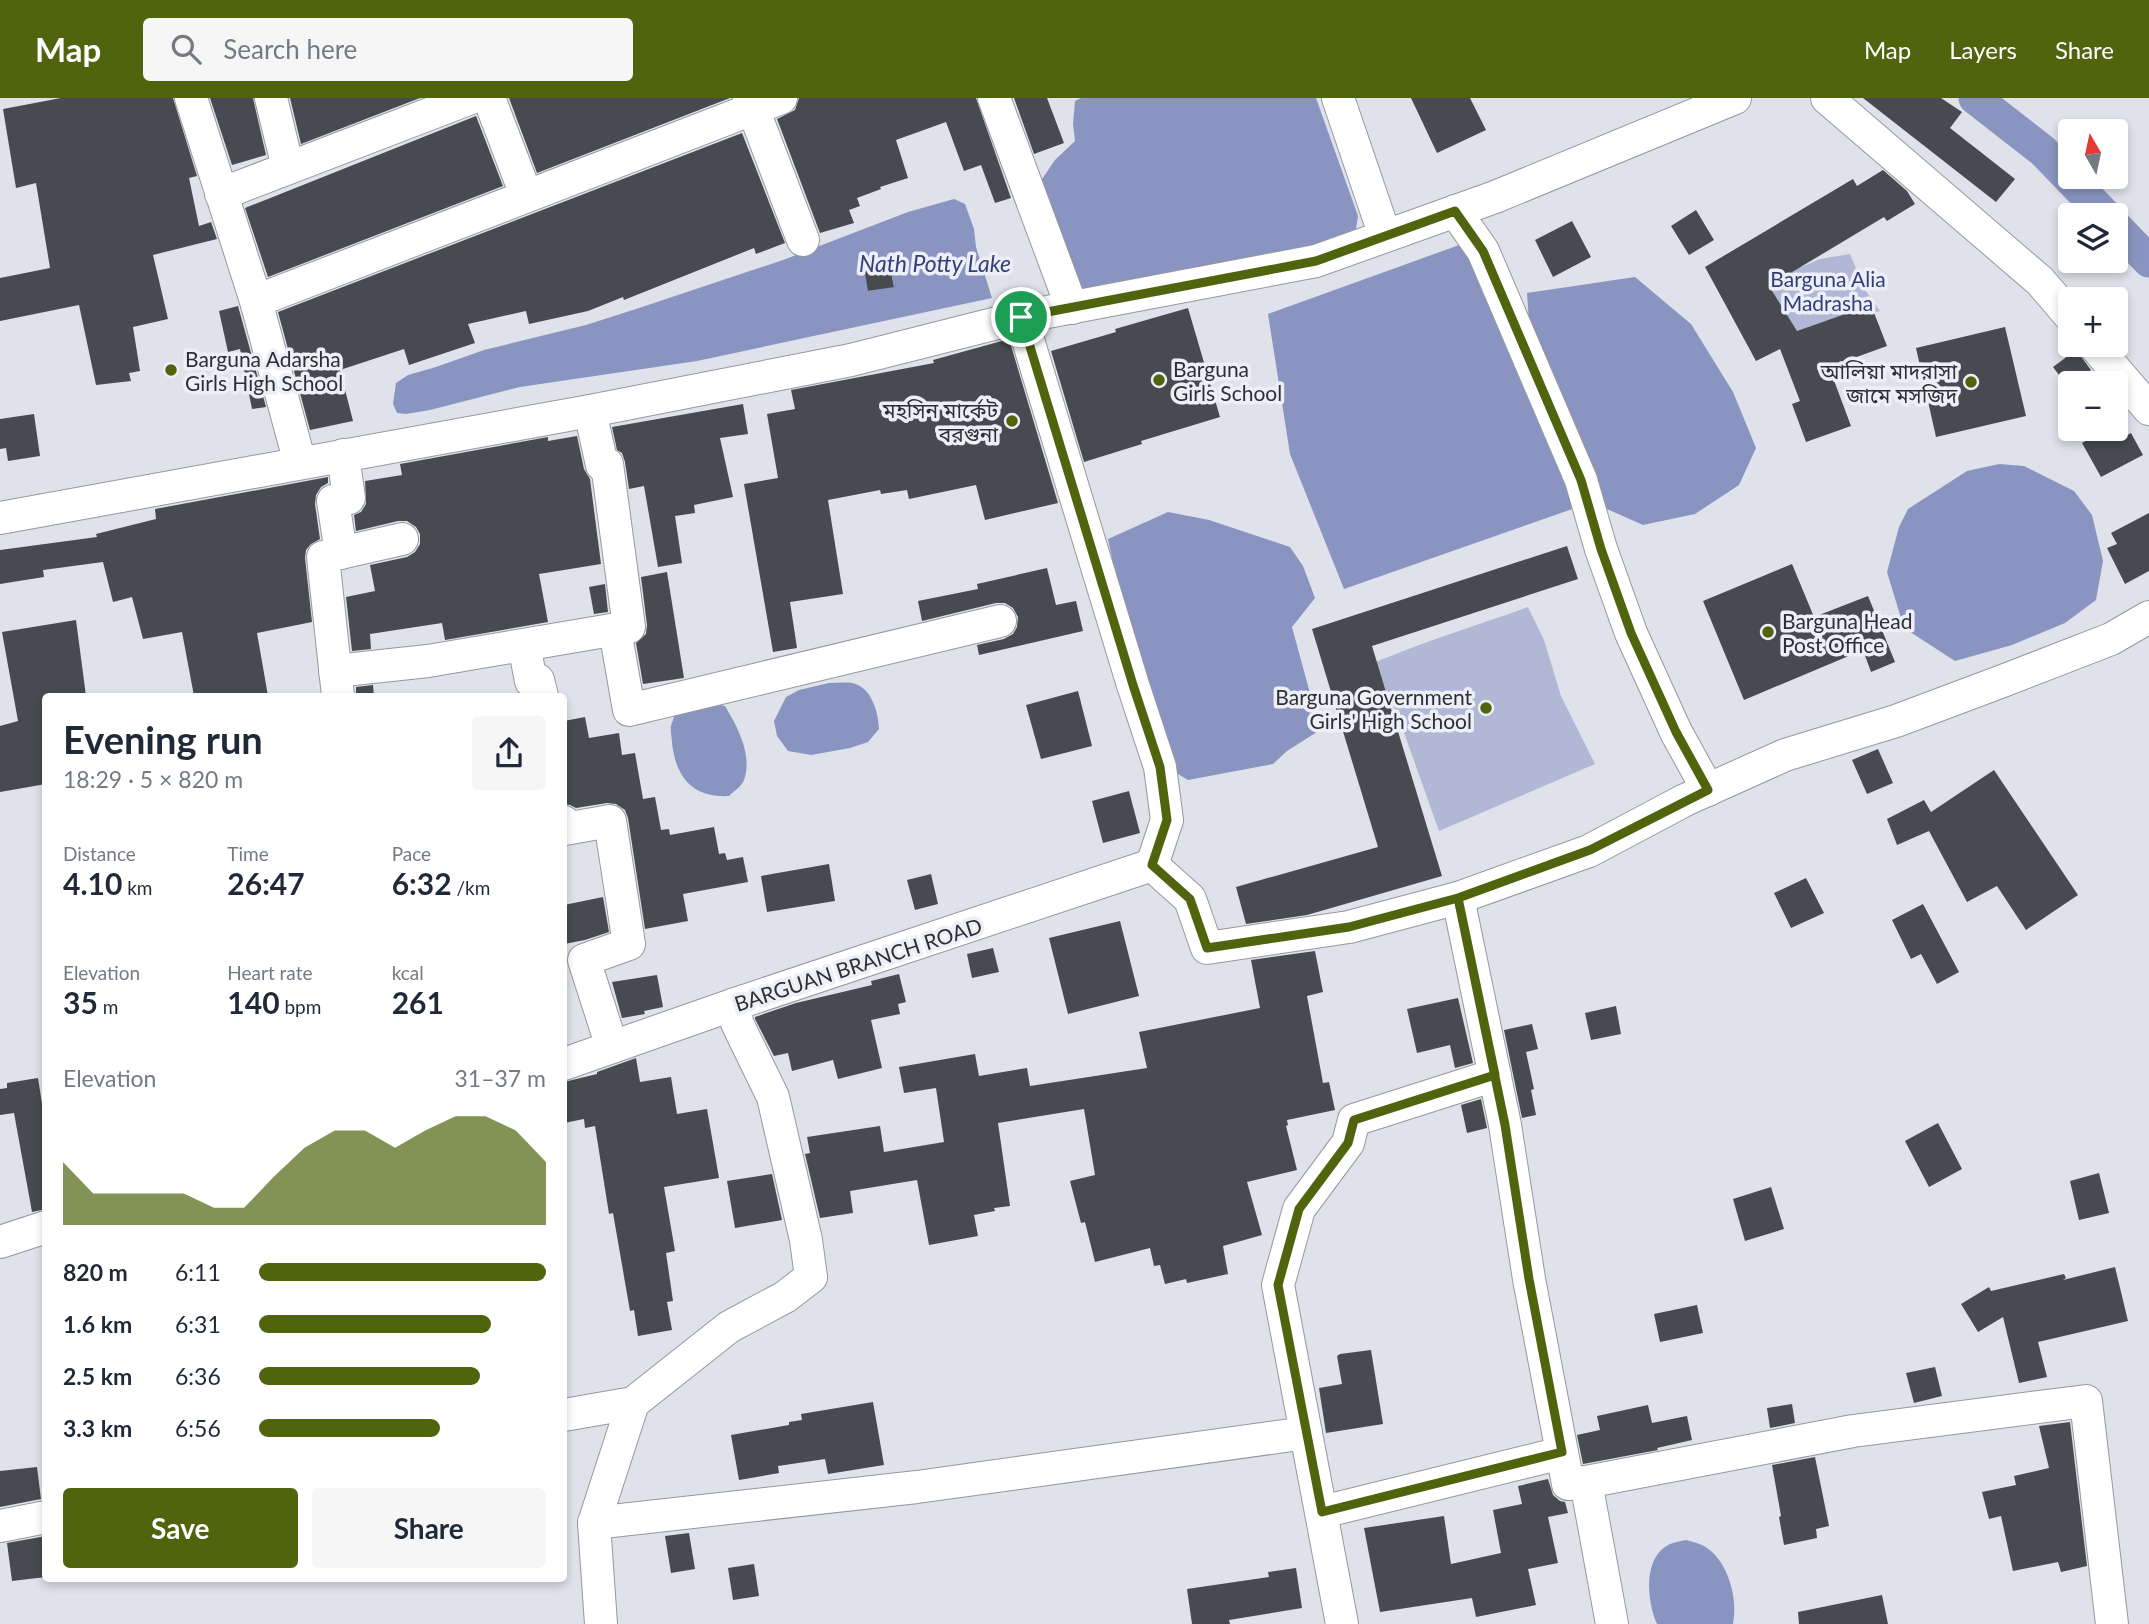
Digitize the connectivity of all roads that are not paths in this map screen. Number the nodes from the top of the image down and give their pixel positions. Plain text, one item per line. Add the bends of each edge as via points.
1 (191, 98) edge
2 (271, 98) edge
3 (471, 98) edge
4 (489, 98) edge
5 (994, 98) edge
6 (1338, 98) edge
7 (1735, 98) edge
8 (1827, 98) edge
9 (761, 102) edge
10 (288, 168) junction
11 (221, 194) junction
12 (526, 195) junction
13 (1455, 211) junction
14 (1385, 236) junction
15 (803, 240) dead end
16 (256, 300) junction
17 (2058, 302) edge
18 (1073, 308) junction
19 (1021, 317) junction
20 (2104, 357) edge
21 (2149, 409) edge
22 (590, 411) junction
23 (343, 455) junction
24 (300, 463) junction
25 (0, 518) edge
26 (402, 539) dead end
27 (341, 553) junction
28 (2149, 617) edge
29 (1000, 621) dead end
30 (615, 630) junction
31 (524, 645) junction
32 (336, 684) edge
33 (541, 693) edge
34 (1708, 790) junction
35 (567, 829) edge
36 (1152, 865) junction
37 (1458, 898) junction
38 (735, 1004) junction
39 (612, 1047) junction
40 (567, 1063) edge
41 (1495, 1075) junction
42 (42, 1228) edge
43 (0, 1242) edge
44 (633, 1403) junction
45 (567, 1414) edge
46 (1306, 1433) junction
47 (1562, 1452) junction
48 (1586, 1482) junction
49 (1322, 1512) junction
50 (42, 1518) edge
51 (594, 1523) junction
52 (0, 1526) edge
53 (601, 1624) edge
54 (1342, 1624) edge
55 (1612, 1624) edge
56 (2112, 1624) edge

1 - 11 street
2 - 10 street
3 - 10 street
4 - 12 street
5 - 18 street
6 - 14 street
7 - 13 street
8 - 17 street via 2040,281
9 - 12 street
9 - 15 street
10 - 11 street
11 - 16 street
12 - 16 street
13 - 14 street
13 - 34 street via 1483,251 1581,480 1631,633
14 - 18 street via 1316,261
16 - 24 street
18 - 19 street
19 - 22 street via 851,360
19 - 36 street via 1160,767 1167,820
20 - 21 street
22 - 23 street
22 - 30 street via 602,464 607,464 629,628
23 - 24 street
23 - 27 street via 349,498 333,501
24 - 25 street
26 - 27 street
27 - 32 street via 323,557
28 - 34 street via 2111,639 1896,721 1785,755
29 - 30 street via 629,710
30 - 31 street
31 - 32 street via 428,661
31 - 33 street via 531,681 538,680
34 - 37 street via 1590,850
35 - 39 street via 610,821 629,944 584,960
36 - 37 street via 1190,899 1207,948 1349,927
36 - 38 street, BARGUAN BRANCH ROAD
37 - 41 street
38 - 39 street, BARGUAN BRANCH ROAD
38 - 44 street via 737,1023 773,1097 806,1240 810,1277 785,1297 729,1327
39 - 40 street, BARGUAN BRANCH ROAD
41 - 46 street via 1354,1120 1348,1143 1299,1209 1278,1285
41 - 47 street
42 - 43 street
44 - 45 street
44 - 51 street
46 - 49 street
46 - 51 street via 917,1487
47 - 48 street via 1567,1484
47 - 49 street
48 - 55 street
48 - 56 street via 1853,1430 2086,1401
49 - 54 street
50 - 52 street
51 - 53 street

